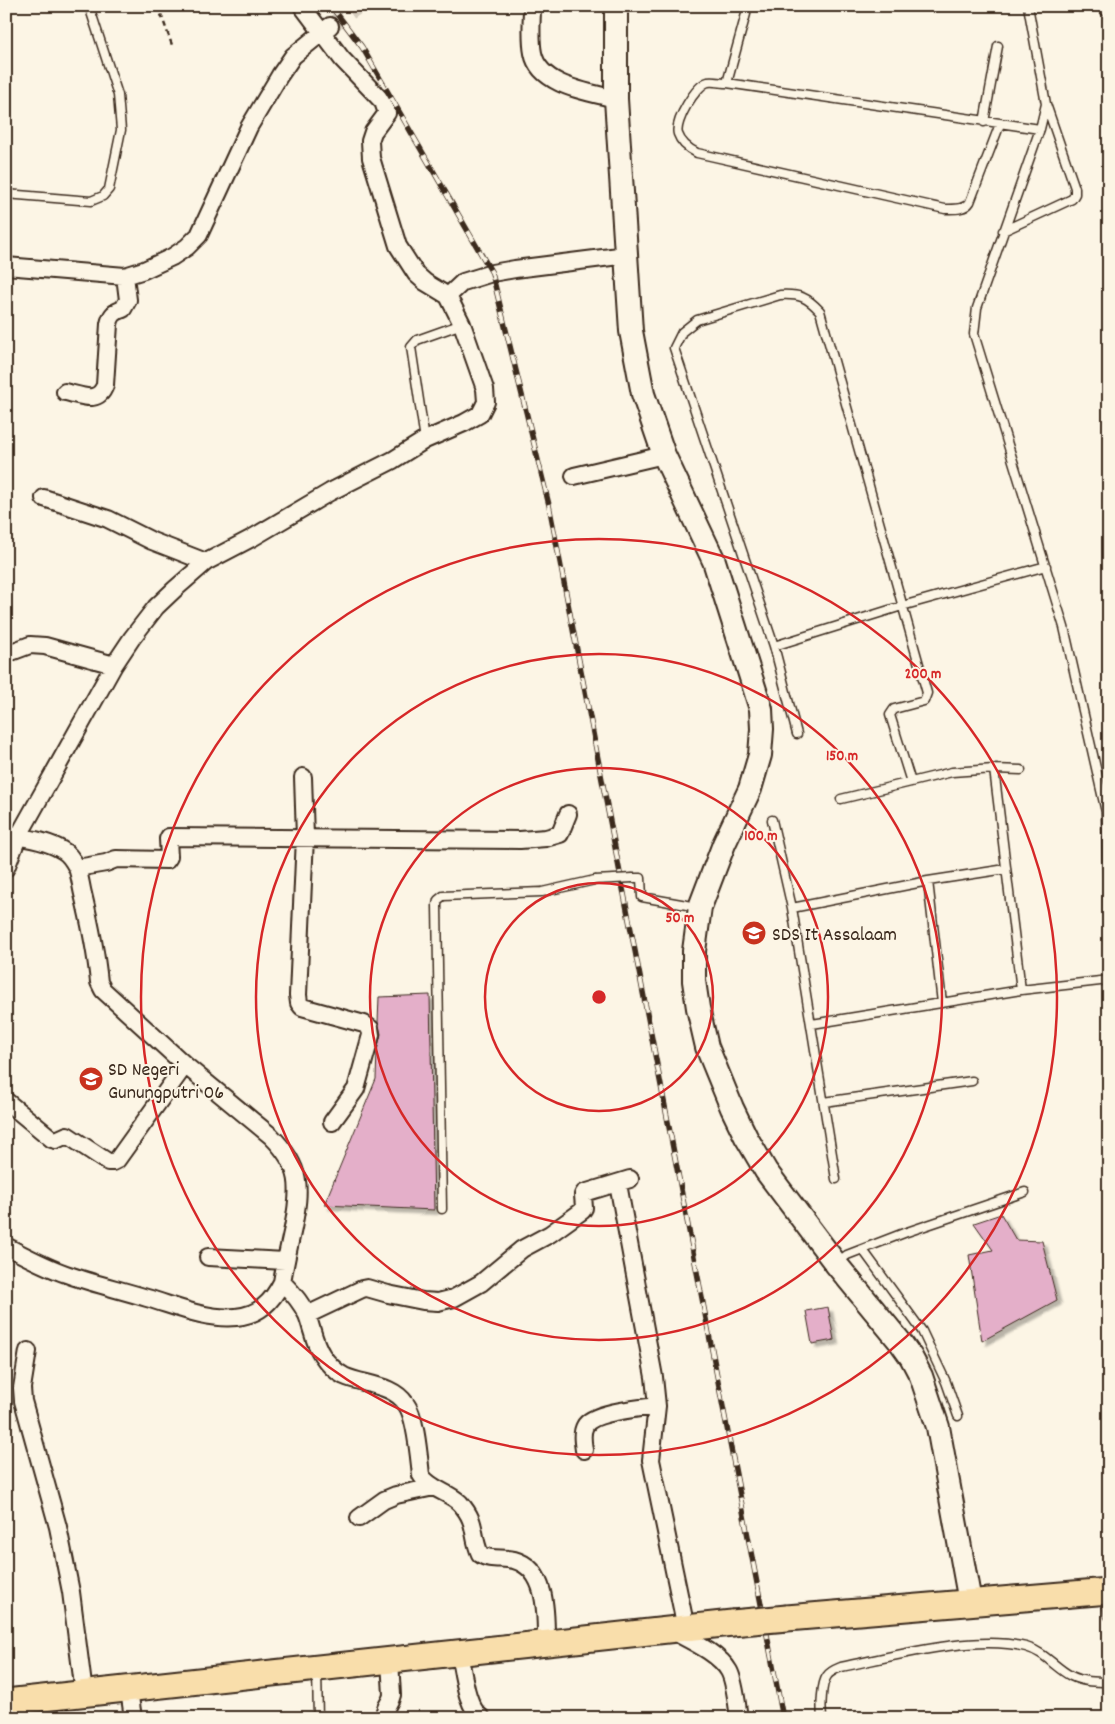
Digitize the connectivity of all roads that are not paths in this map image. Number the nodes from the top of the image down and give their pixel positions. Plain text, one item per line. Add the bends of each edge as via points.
1 (89, 6) edge
2 (302, 6) edge
3 (532, 6) edge
4 (616, 6) edge
5 (746, 6) edge
6 (1038, 6) edge
7 (1099, 6) edge
8 (1029, 8) edge
9 (1109, 14) edge
10 (326, 29) junction
11 (998, 46) dead end
12 (727, 83) junction
13 (616, 98) junction
14 (1046, 104) junction
15 (984, 122) junction
16 (1000, 124) junction
17 (1040, 129) junction
18 (6, 194) edge
19 (1004, 231) junction
20 (627, 255) junction
21 (6, 266) edge
22 (125, 276) junction
23 (448, 296) junction
24 (462, 324) junction
25 (65, 392) dead end
26 (425, 440) junction
27 (664, 455) junction
28 (574, 476) dead end
29 (44, 498) dead end
30 (206, 562) junction
31 (1046, 566) junction
32 (902, 606) junction
33 (774, 646) junction
34 (6, 654) edge
35 (114, 665) junction
36 (796, 734) dead end
37 (994, 769) junction
38 (1021, 770) dead end
39 (303, 777) dead end
40 (911, 782) junction
41 (841, 799) dead end
42 (568, 814) dead end
43 (772, 820) dead end
44 (12, 836) edge
45 (305, 837) junction
46 (6, 868) edge
47 (76, 868) junction
48 (1006, 868) junction
49 (928, 881) junction
50 (700, 907) junction
51 (792, 908) junction
52 (1108, 929) edge
53 (1109, 944) edge
54 (1109, 980) edge
55 (1021, 990) junction
56 (942, 1002) junction
57 (812, 1024) junction
58 (185, 1065) junction
59 (972, 1081) dead end
60 (6, 1101) edge
61 (824, 1102) junction
62 (332, 1122) dead end
63 (836, 1179) dead end
64 (1025, 1192) dead end
65 (442, 1209) dead end
66 (6, 1246) edge
67 (863, 1250) junction
68 (208, 1257) dead end
69 (286, 1261) junction
70 (836, 1264) junction
71 (282, 1282) junction
72 (307, 1315) junction
73 (28, 1351) dead end
74 (657, 1406) junction
75 (958, 1416) dead end
76 (584, 1450) dead end
77 (434, 1487) junction
78 (359, 1518) dead end
79 (1108, 1599) edge
80 (970, 1602) junction
81 (679, 1629) junction
82 (546, 1644) junction
83 (459, 1653) junction
84 (390, 1660) junction
85 (317, 1668) junction
86 (1109, 1682) edge
87 (129, 1690) junction
88 (84, 1694) junction
89 (6, 1702) edge
90 (318, 1717) edge
91 (133, 1718) edge
92 (308, 1718) edge
93 (384, 1718) edge
94 (482, 1718) edge
95 (739, 1718) edge
96 (822, 1718) edge

1 - 18 lane via 118,94 121,130 109,189 91,201
2 - 10 street
3 - 13 street via 533,53 537,64 567,87
4 - 13 street
5 - 12 lane
6 - 8 lane
7 - 9 lane
8 - 14 lane
10 - 22 street via 293,56 280,75 249,127 200,235 172,257
10 - 23 street via 342,60 386,106 386,116 378,123 370,141 398,246 416,274
11 - 15 lane
12 - 15 lane
12 - 16 lane via 709,82 699,88 690,100 677,125 678,134 688,148 697,153 945,209 968,205
13 - 20 street
14 - 17 lane
14 - 19 lane via 1075,196
15 - 16 lane
16 - 17 lane
17 - 19 lane
19 - 31 lane via 976,308 974,334
20 - 23 street via 492,273 463,282
20 - 27 street via 631,331 643,394
21 - 22 street
22 - 25 street via 128,300 123,309 114,312 109,324 103,391 97,397
23 - 24 street
24 - 26 lane via 417,340 412,347
24 - 26 street via 485,389 486,402 480,414 473,419
26 - 30 street
27 - 28 street
27 - 50 street via 714,561 761,709 760,755 750,789
29 - 30 street via 108,519
30 - 35 street via 156,608
31 - 32 lane
31 - 52 lane via 1064,627 1106,812
32 - 33 lane
32 - 33 lane via 820,311 805,298 794,294 780,295 697,320 682,332 674,348
32 - 40 lane via 928,693 921,702 894,709 890,715
33 - 36 lane
34 - 35 street via 30,645 45,646
35 - 44 street
37 - 38 lane
37 - 40 lane via 952,772
37 - 48 lane
39 - 45 street
40 - 41 lane
42 - 45 street via 560,834 546,838
43 - 51 lane
44 - 46 street
44 - 47 street via 63,850
45 - 47 street via 169,837 167,860 116,859
45 - 62 street via 299,1003 302,1007 364,1024 372,1035 356,1089
47 - 58 street via 91,924 99,982 103,990
48 - 49 lane
48 - 55 lane
49 - 51 lane
49 - 56 lane
50 - 65 lane, bridge via 642,897 641,878 595,880 542,892 442,896 438,900
50 - 70 street via 694,981 707,1046 715,1068 746,1137 766,1171
51 - 57 lane
52 - 53 lane
54 - 55 lane
55 - 56 lane
56 - 57 lane
57 - 61 lane
58 - 60 street via 113,1162 108,1162 67,1135 52,1139
58 - 69 street via 271,1136 292,1162 299,1189
59 - 61 lane
61 - 63 lane
64 - 67 lane
66 - 71 street via 69,1275 203,1315 237,1317 253,1313 266,1306
67 - 70 lane via 846,1255
67 - 75 lane via 922,1331
68 - 69 street
69 - 71 street
70 - 80 street via 911,1357 943,1425
71 - 72 street via 296,1296
72 - 74 street via 362,1288 423,1301 454,1298 481,1283 522,1249 582,1211 584,1193 624,1181
72 - 77 street via 322,1355 337,1371 392,1391 406,1402 421,1475
73 - 88 street via 22,1395 58,1527 71,1592
74 - 76 street via 623,1410 591,1420 584,1428
74 - 81 street via 651,1460
77 - 78 street via 396,1495
77 - 82 street via 457,1500 464,1508 473,1523 480,1554 514,1560 529,1568 535,1576 545,1607
79 - 80 main road
80 - 81 main road, bridge
81 - 82 main road
81 - 95 street via 723,1663 730,1673
82 - 83 main road
83 - 84 main road
83 - 94 street via 472,1706
84 - 85 main road
84 - 93 street via 392,1695 384,1708
85 - 87 main road
85 - 90 lane
86 - 96 lane via 1089,1682 1070,1676 1028,1648 1001,1643 948,1646 840,1667 831,1672 824,1684
87 - 88 main road
87 - 91 street
88 - 89 main road
90 - 92 lane

